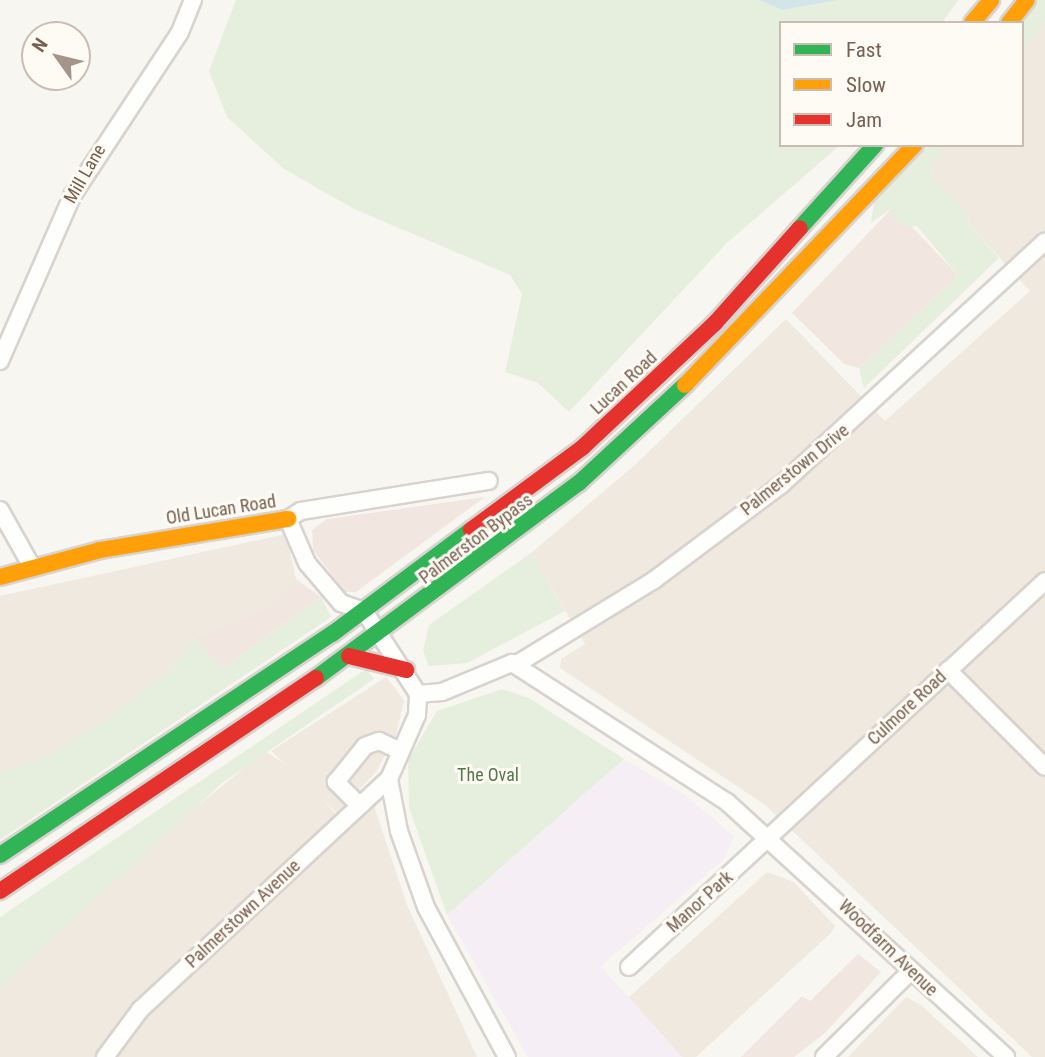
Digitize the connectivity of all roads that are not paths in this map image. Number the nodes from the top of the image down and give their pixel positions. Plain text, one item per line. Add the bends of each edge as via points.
1 (193, 0) edge
2 (978, 0) edge
3 (991, 0) edge
4 (1027, 0) edge
5 (965, 21) edge
6 (974, 21) edge
7 (1011, 21) edge
8 (873, 147) edge
9 (913, 147) edge
10 (1045, 242) edge
11 (0, 361) edge
12 (489, 481) dead end
13 (0, 510) edge
14 (288, 519) junction
15 (451, 547) junction
16 (483, 560) junction
17 (32, 567) junction
18 (0, 577) edge
19 (1045, 581) edge
20 (364, 611) junction
21 (381, 634) junction
22 (349, 656) junction
23 (517, 664) junction
24 (406, 670) junction
25 (948, 670) junction
26 (418, 694) junction
27 (192, 730) junction
28 (400, 751) junction
29 (1045, 768) edge
30 (389, 779) junction
31 (359, 805) junction
32 (771, 837) junction
33 (0, 855) edge
34 (0, 891) edge
35 (629, 967) dead end
36 (911, 971) junction
37 (106, 1057) edge
38 (508, 1057) edge
39 (824, 1057) edge
40 (1006, 1057) edge

1 - 11 street, Mill Lane via 180,32 72,196
2 - 5 main road
3 - 6 main road
4 - 7 main road
8 - 15 main road, Lucan Road via 749,287 640,397
9 - 16 main road, Palmerston Bypass via 743,331 579,483
10 - 23 street, Palmerstown Drive via 781,485 654,580
12 - 14 street, Old Lucan Road via 301,511
13 - 17 street
14 - 17 main road, Old Lucan Road
14 - 20 street via 313,571 341,603
15 - 16 main road via 455,563
15 - 20 main road, Lucan Road
16 - 21 main road, Palmerston Bypass
17 - 18 main road, Old Lucan Road
19 - 25 street, Culmore Road
20 - 21 street
20 - 27 main road
21 - 22 main road, Palmerston Bypass
21 - 24 street
21 - 27 main road via 363,631 245,706
22 - 24 main road
22 - 34 main road, Palmerston Bypass
23 - 26 street via 442,692
23 - 32 street
24 - 26 street
25 - 29 street
25 - 32 street, Culmore Road
26 - 28 street via 416,715
27 - 33 main road
28 - 30 street
28 - 31 street via 379,741 365,746 336,782
30 - 31 street, Palmerstown Avenue
30 - 38 street via 399,831 426,907
31 - 37 street, Palmerstown Avenue via 140,1010
32 - 35 street, Manor Park
32 - 36 street, Woodfarm Avenue
36 - 39 street
36 - 40 street, Woodfarm Avenue

